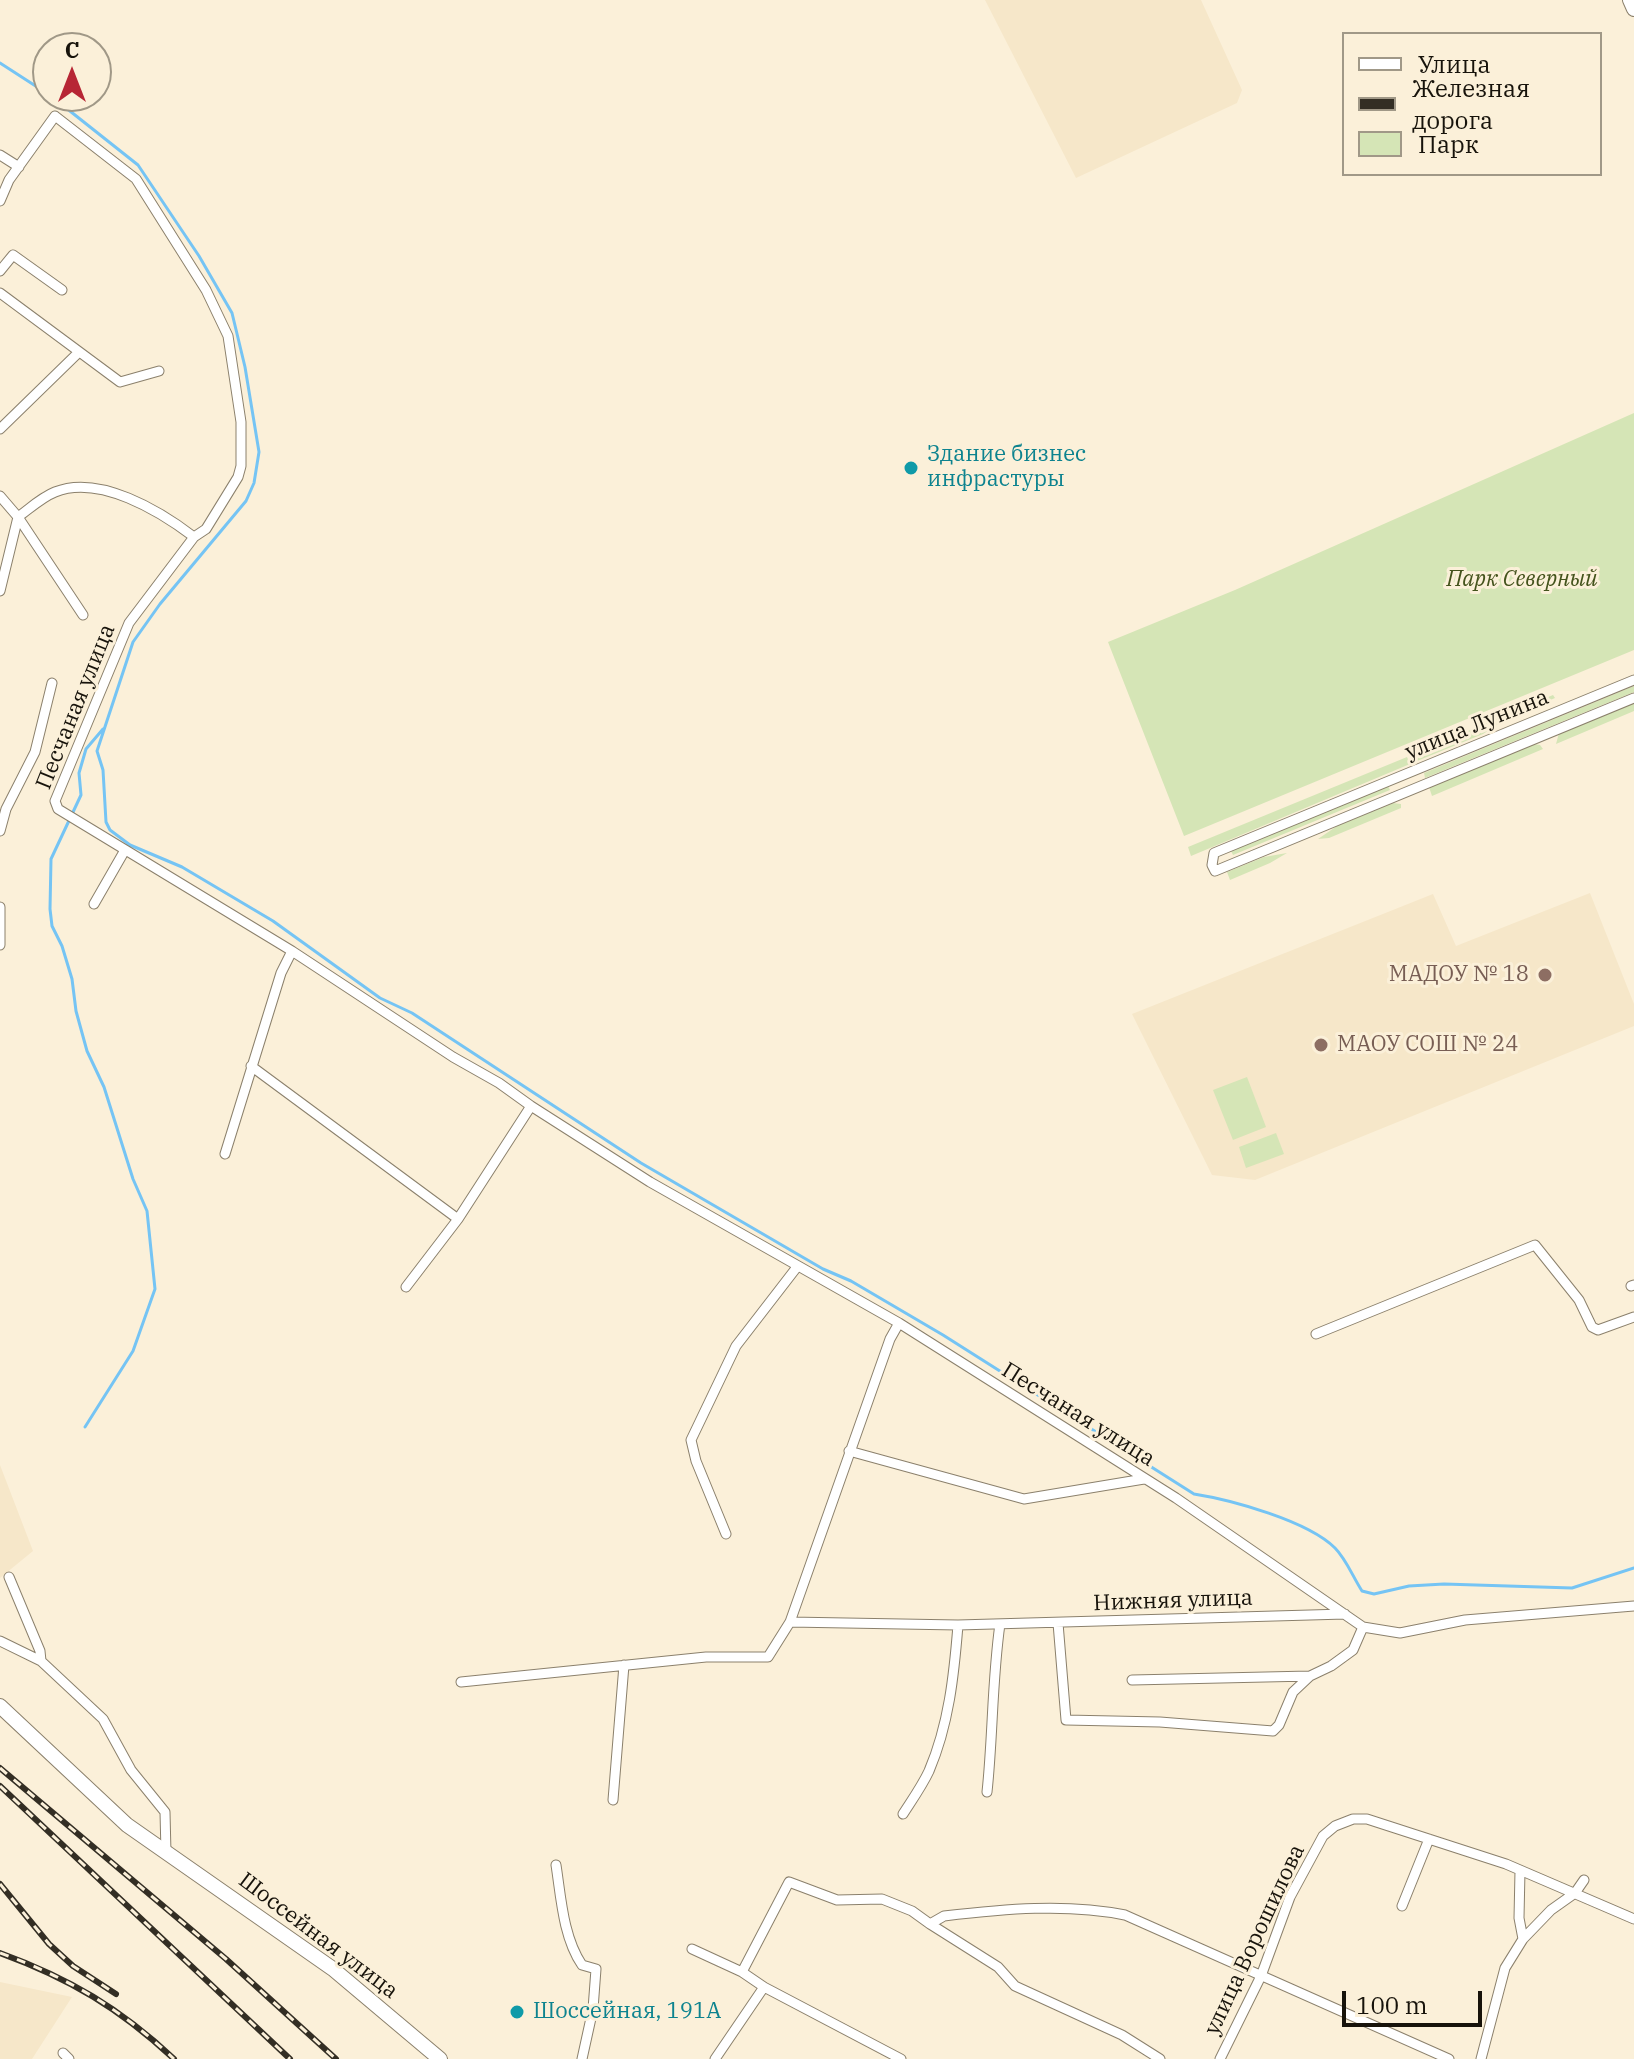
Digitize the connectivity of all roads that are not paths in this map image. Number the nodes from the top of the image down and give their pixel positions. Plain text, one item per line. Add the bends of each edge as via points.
1 (1630, 0) edge
2 (1634, 9) edge
3 (0, 155) edge
4 (19, 167) junction
5 (0, 201) edge
6 (0, 271) edge
7 (62, 290) dead end
8 (0, 293) edge
9 (79, 352) junction
10 (159, 371) dead end
11 (0, 429) edge
12 (0, 496) edge
13 (18, 517) junction
14 (194, 537) junction
15 (0, 591) edge
16 (83, 615) dead end
17 (1634, 680) edge
18 (52, 683) dead end
19 (1634, 698) edge
20 (1399, 776) junction
21 (1405, 791) junction
22 (0, 831) edge
23 (125, 850) junction
24 (94, 904) dead end
25 (0, 907) edge
26 (0, 945) edge
27 (292, 951) junction
28 (251, 1066) junction
29 (531, 1106) junction
30 (225, 1154) dead end
31 (458, 1219) junction
32 (797, 1267) junction
33 (406, 1287) dead end
34 (1634, 1317) edge
35 (899, 1323) junction
36 (1316, 1334) dead end
37 (849, 1451) junction
38 (1144, 1479) junction
39 (726, 1534) dead end
40 (9, 1577) dead end
41 (1634, 1606) edge
42 (1346, 1614) junction
43 (790, 1622) junction
44 (1058, 1623) junction
45 (1000, 1624) junction
46 (958, 1625) junction
47 (1363, 1627) junction
48 (0, 1641) edge
49 (41, 1661) junction
50 (624, 1665) junction
51 (1310, 1676) junction
52 (1132, 1680) dead end
53 (461, 1682) dead end
54 (0, 1706) edge
55 (987, 1792) dead end
56 (613, 1800) dead end
57 (903, 1814) dead end
58 (1429, 1839) junction
59 (166, 1853) junction
60 (556, 1865) dead end
61 (1520, 1871) junction
62 (1584, 1880) dead end
63 (1575, 1893) junction
64 (1402, 1906) dead end
65 (1634, 1918) edge
66 (930, 1924) junction
67 (1523, 1939) junction
68 (692, 1949) dead end
69 (742, 1972) junction
70 (1261, 1976) junction
71 (764, 1987) junction
72 (440, 2059) edge
73 (582, 2059) edge
74 (715, 2059) edge
75 (901, 2059) edge
76 (1160, 2059) edge
77 (1220, 2059) edge
78 (1449, 2059) edge
79 (1481, 2059) edge

1 - 2 main road
3 - 4 street
4 - 5 street
4 - 14 street, Песчаная улица via 55,116 136,179 191,263 228,336 241,422 241,466 206,529
6 - 7 street via 13,255
8 - 9 street
9 - 10 street via 120,382
9 - 11 street
12 - 13 street
13 - 14 street via 55,491 105,489 165,515
13 - 15 street
13 - 16 street
14 - 23 street, Песчаная улица via 129,623 55,801 62,812
17 - 20 street, улица Лунина
18 - 22 street via 35,752
19 - 21 street, улица Лунина
20 - 21 street, улица Лунина
20 - 21 street via 1214,853 1212,865 1215,871
23 - 24 street
23 - 27 street, Песчаная улица
25 - 26 street
27 - 28 street
27 - 29 street, Песчаная улица
28 - 30 street
28 - 31 street
29 - 31 street
29 - 32 street, Песчаная улица
31 - 33 street
32 - 35 street, Песчаная улица
32 - 39 street via 736,1346 691,1440
34 - 36 street via 1598,1330 1592,1327 1579,1300 1535,1245
35 - 37 street
35 - 38 street, Песчаная улица
37 - 38 street via 1024,1499
37 - 43 street
38 - 42 street, Песчаная улица
40 - 49 street
41 - 47 street, Песчаная улица via 1465,1620 1400,1633
42 - 44 street, Нижняя улица
42 - 47 street, Песчаная улица
43 - 46 street, Нижняя улица
43 - 50 street via 768,1657
44 - 45 street, Нижняя улица
44 - 51 street via 1066,1720 1273,1731 1293,1692
45 - 46 street, Нижняя улица
45 - 55 street
46 - 57 street via 954,1680 941,1741
47 - 51 street via 1353,1650
48 - 49 street
49 - 59 street via 103,1719 131,1770 165,1812
50 - 53 street
50 - 56 street
51 - 52 street
54 - 59 main road, Шоссейная улица via 127,1825
58 - 61 street
58 - 64 street
58 - 70 street, улица Ворошилова via 1367,1819 1335,1826 1323,1836 1290,1897
59 - 72 main road, Шоссейная улица via 333,1969
60 - 73 street via 573,1952 582,1965 596,1969
61 - 63 street
61 - 67 street
62 - 63 street
63 - 65 street
63 - 67 street
66 - 69 street via 882,1899 837,1900 789,1882
66 - 70 street via 944,1916 1043,1908 1105,1911
66 - 76 street via 998,1967 1015,1986 1122,2035
67 - 79 street via 1505,1968
68 - 69 street
69 - 71 street
70 - 77 street, улица Ворошилова
70 - 78 street
71 - 74 street
71 - 75 street

